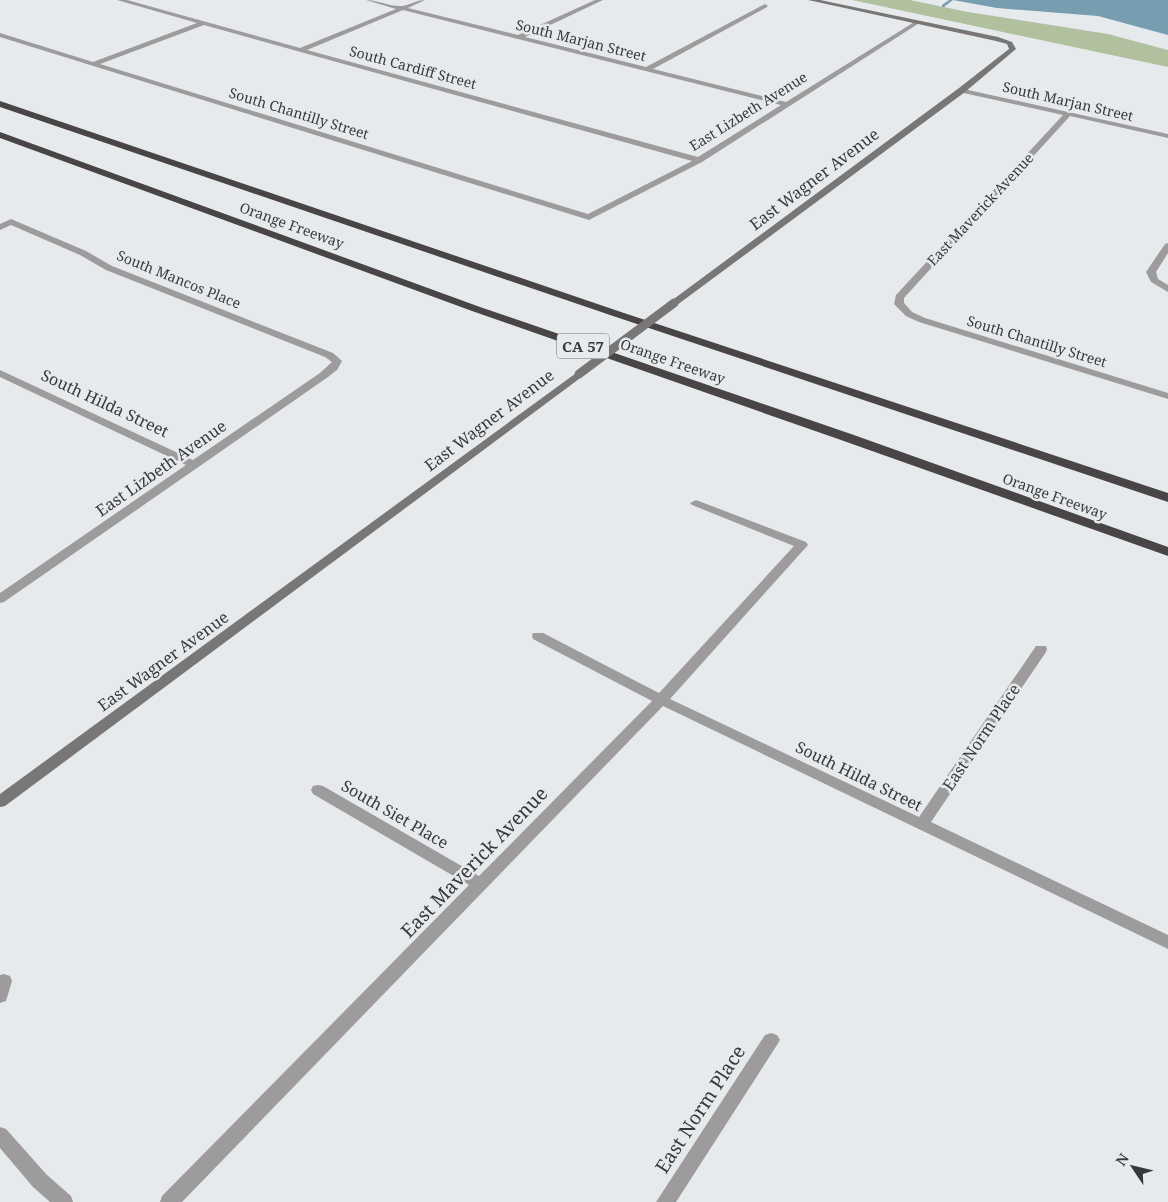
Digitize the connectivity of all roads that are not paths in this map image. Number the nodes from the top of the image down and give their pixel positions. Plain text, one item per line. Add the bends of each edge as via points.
1 (120, 0) edge
2 (369, 0) edge
3 (422, 0) edge
4 (600, 0) edge
5 (811, 0) edge
6 (765, 6) dead end
7 (402, 8) junction
8 (918, 22) junction
9 (204, 23) junction
10 (0, 35) edge
11 (519, 37) junction
12 (300, 50) junction
13 (94, 64) junction
14 (647, 69) junction
15 (962, 90) junction
16 (0, 104) edge
17 (788, 104) junction
18 (1068, 114) junction
19 (0, 135) edge
20 (1168, 136) edge
21 (699, 160) junction
22 (589, 217) joint
23 (0, 227) edge
24 (1168, 246) edge
25 (1168, 289) edge
26 (901, 308) joint
27 (337, 361) joint
28 (0, 373) edge
29 (1168, 396) edge
30 (194, 464) junction
31 (1168, 498) edge
32 (696, 503) dead end
33 (1168, 552) edge
34 (0, 599) edge
35 (538, 636) dead end
36 (1041, 649) dead end
37 (661, 700) junction
38 (318, 790) dead end
39 (0, 802) edge
40 (922, 825) junction
41 (480, 884) junction
42 (1168, 942) edge
43 (772, 1040) dead end
44 (0, 1135) edge
45 (64, 1202) edge
46 (169, 1202) edge
47 (665, 1202) edge

1 - 9 street, South Cardiff Street
2 - 7 street, South Marjan Street
3 - 7 street
4 - 11 street
5 - 8 street
6 - 14 street
7 - 11 street, South Marjan Street
7 - 12 street
8 - 15 street, East Wagner Avenue via 1013,46 1011,53
8 - 17 street, East Lizbeth Avenue
9 - 12 street, South Cardiff Street
9 - 13 street
10 - 13 street, South Chantilly Street
11 - 14 street, South Marjan Street
12 - 21 street, South Cardiff Street
13 - 22 street, South Chantilly Street
14 - 17 street, South Marjan Street
15 - 18 street, South Marjan Street
15 - 39 street, East Wagner Avenue, bridge
16 - 31 highway, Orange Freeway / CA 57
17 - 21 street, East Lizbeth Avenue
18 - 20 street, South Marjan Street
18 - 26 street, East Maverick Avenue via 902,294
19 - 33 highway, Orange Freeway / CA 57 via 476,309
21 - 22 street, East Lizbeth Avenue
23 - 27 street, South Mancos Place via 11,222 83,253 109,268 329,355
24 - 25 street via 1151,272 1157,283
26 - 29 street, South Chantilly Street via 922,320
27 - 30 street, East Lizbeth Avenue via 324,375
28 - 30 street, South Hilda Street
30 - 34 street, East Lizbeth Avenue
32 - 37 street, East Maverick Avenue via 802,545
35 - 37 street, South Hilda Street
36 - 40 street, East Norm Place
37 - 40 street, South Hilda Street
37 - 41 street, East Maverick Avenue
38 - 41 street, South Siet Place
40 - 42 street, South Hilda Street
41 - 46 street, East Maverick Avenue
43 - 47 street, East Norm Place
44 - 45 street via 40,1181

